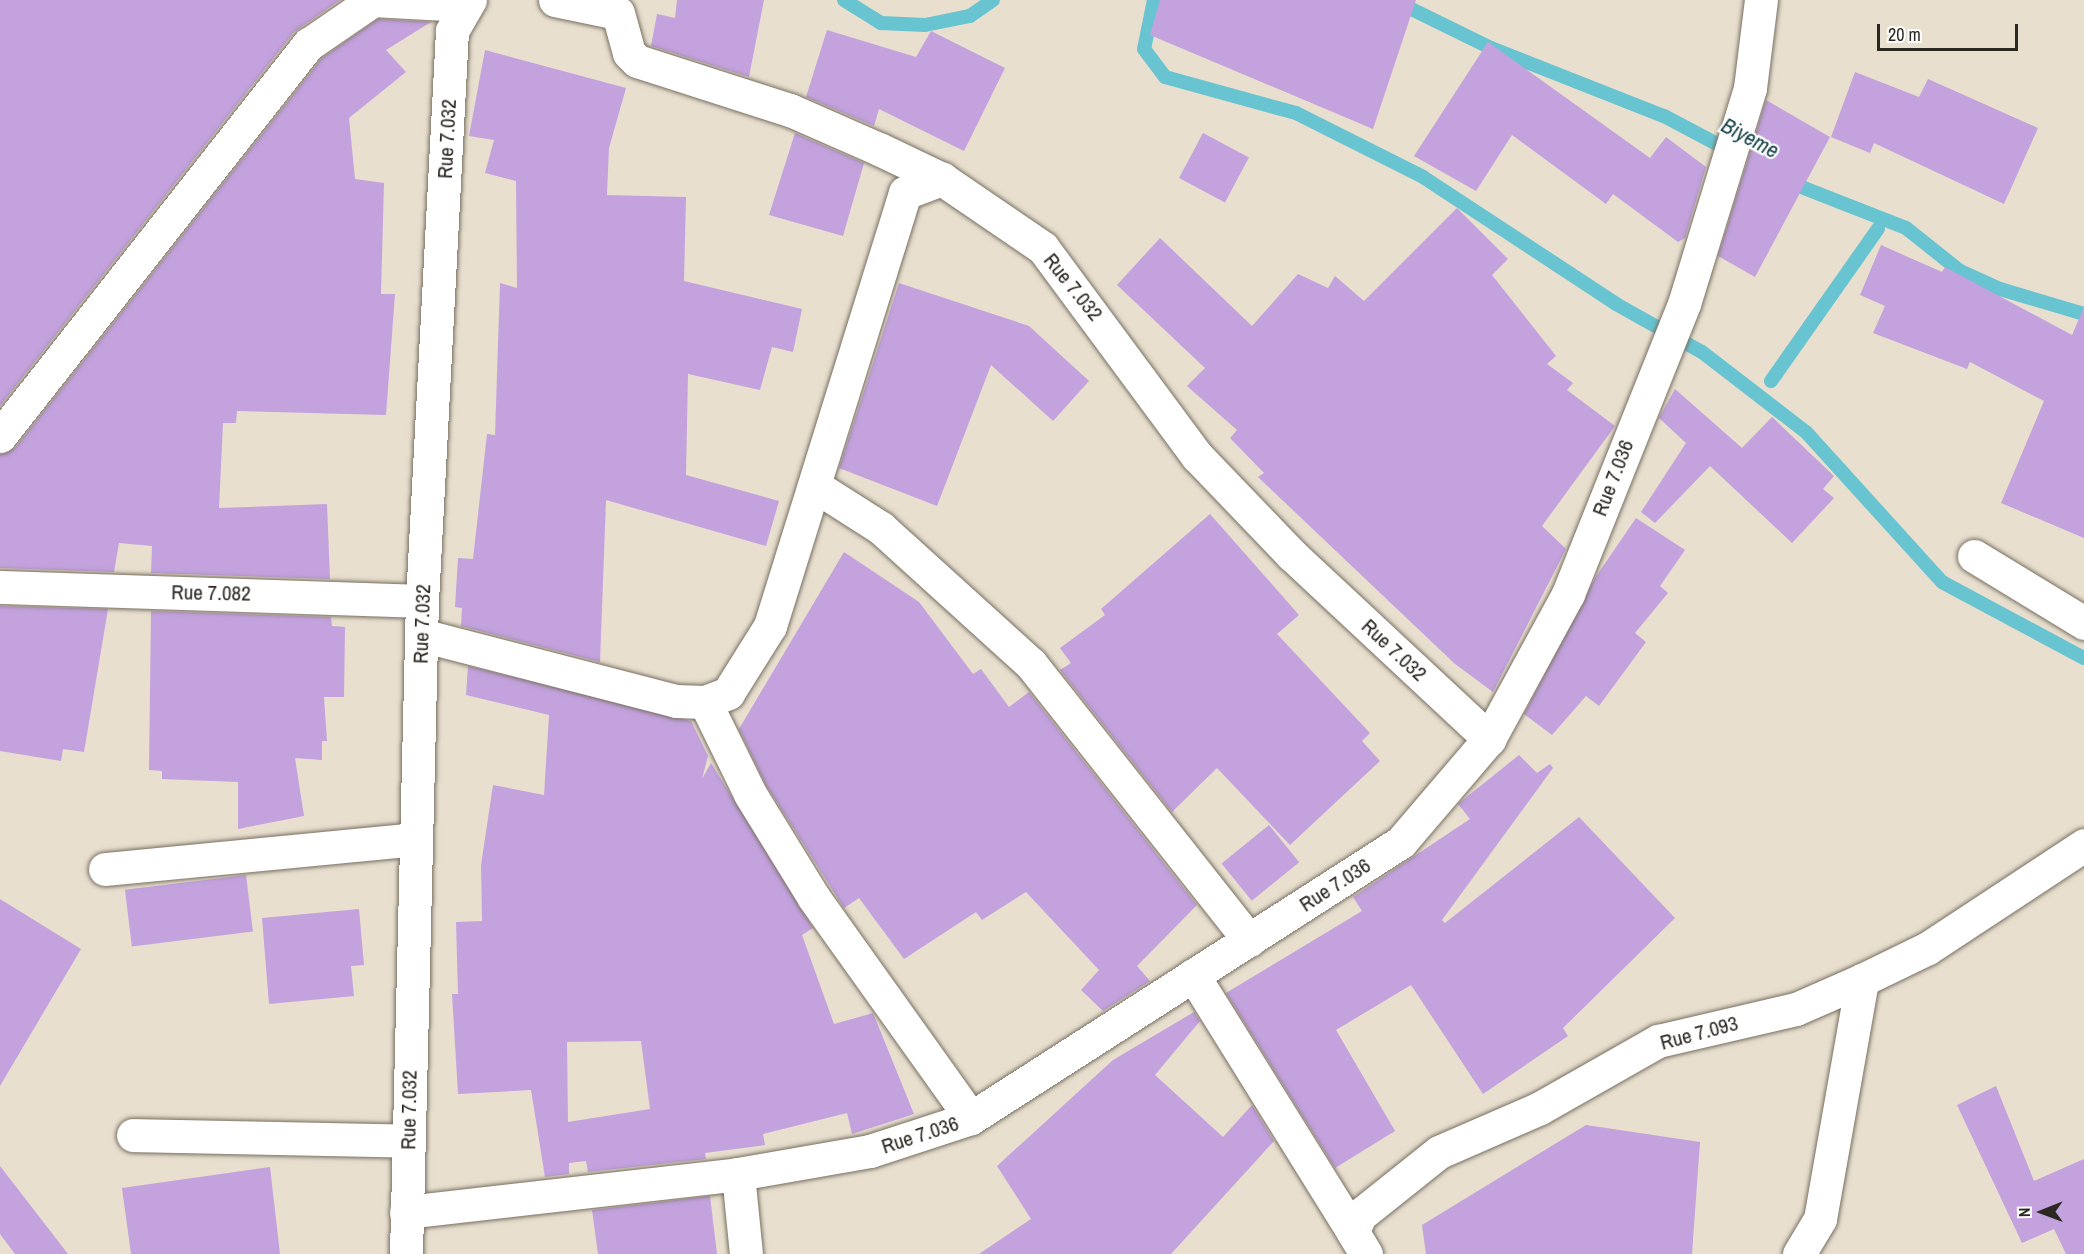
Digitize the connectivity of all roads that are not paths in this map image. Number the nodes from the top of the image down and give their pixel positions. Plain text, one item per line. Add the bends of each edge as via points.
1 (555, 0) edge
2 (1761, 0) edge
3 (467, 2) edge
4 (626, 7) edge
5 (942, 179) junction
6 (0, 436) edge
7 (815, 486) junction
8 (1974, 556) dead end
9 (0, 587) edge
10 (422, 601) junction
11 (2084, 623) edge
12 (421, 635) junction
13 (705, 702) junction
14 (1489, 739) junction
15 (414, 839) junction
16 (2084, 845) edge
17 (105, 869) dead end
18 (1249, 940) junction
19 (1193, 975) junction
20 (1862, 980) junction
21 (971, 1118) junction
22 (133, 1135) dead end
23 (408, 1141) junction
24 (738, 1174) junction
25 (406, 1212) junction
26 (1359, 1243) edge
27 (406, 1254) edge
28 (746, 1254) edge
29 (1800, 1254) edge

1 - 4 street, Rue 7.032
2 - 14 street, Rue 7.036 via 1750,88 1684,304 1568,594
3 - 6 street via 373,0 309,44
3 - 10 street, Rue 7.032 via 452,31
4 - 5 street, Rue 7.032 via 629,53 637,61 790,110
5 - 7 street via 905,193
5 - 14 street, Rue 7.032 via 1043,248 1197,456 1292,555
7 - 13 street via 770,626 728,693
7 - 18 street via 881,528 1031,664
8 - 11 street
9 - 10 street, Rue 7.082
10 - 12 street, Rue 7.032
12 - 13 street via 676,701
12 - 15 street, Rue 7.032
13 - 21 street via 750,794 814,897
14 - 18 street, Rue 7.036 via 1401,842
15 - 17 street
15 - 23 street, Rue 7.032
16 - 20 street, Rue 7.093 via 1928,948
18 - 19 street, Rue 7.036
19 - 21 street, Rue 7.036
19 - 26 street
20 - 26 street, Rue 7.093 via 1796,1009 1658,1041 1540,1108 1439,1152 1360,1215
20 - 29 street via 1820,1219
21 - 24 street, Rue 7.036 via 870,1150
22 - 23 street
23 - 25 street, Rue 7.032
24 - 25 street, Rue 7.036
24 - 28 street
25 - 27 street, Rue 7.032

